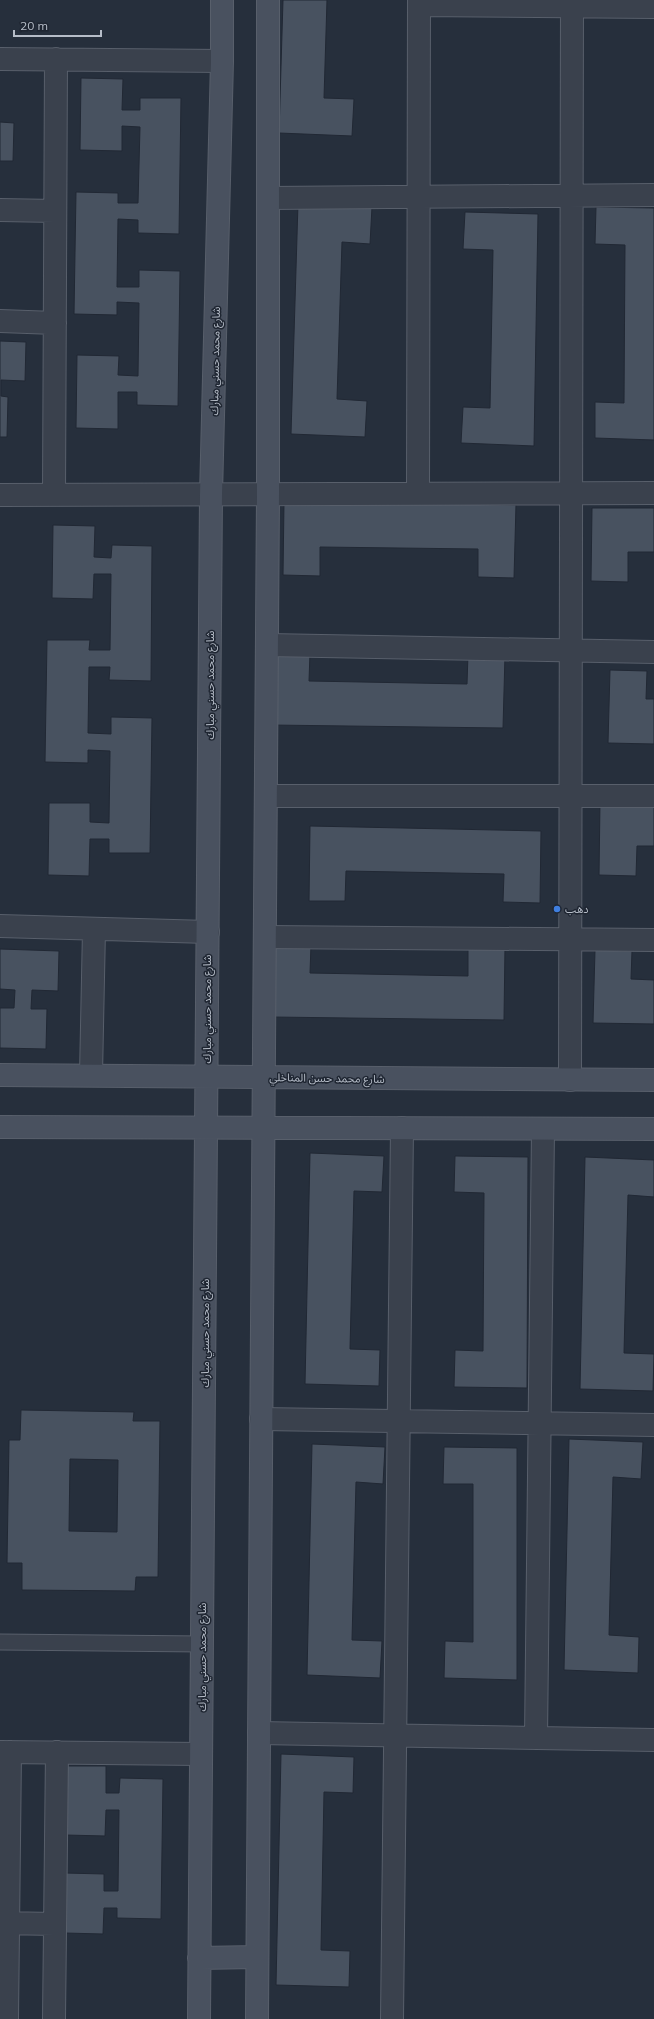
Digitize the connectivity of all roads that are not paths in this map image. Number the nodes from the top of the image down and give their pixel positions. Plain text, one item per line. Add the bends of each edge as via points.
1 (222, 0) edge
2 (268, 0) edge
3 (419, 2) edge
4 (572, 3) edge
5 (654, 7) edge
6 (0, 59) edge
7 (56, 60) junction
8 (222, 61) junction
9 (654, 195) edge
10 (572, 196) junction
11 (419, 197) junction
12 (268, 198) junction
13 (0, 210) edge
14 (55, 211) junction
15 (0, 322) edge
16 (55, 323) junction
17 (268, 494) junction
18 (418, 494) junction
19 (571, 494) junction
20 (654, 494) edge
21 (0, 495) edge
22 (54, 495) junction
23 (211, 495) junction
24 (268, 645) junction
25 (570, 651) junction
26 (654, 652) edge
27 (266, 796) junction
28 (570, 796) junction
29 (654, 796) edge
30 (0, 926) edge
31 (94, 928) junction
32 (208, 932) junction
33 (265, 937) junction
34 (570, 940) junction
35 (654, 940) edge
36 (0, 1075) edge
37 (91, 1075) junction
38 (207, 1077) junction
39 (264, 1077) junction
40 (570, 1080) junction
41 (654, 1080) edge
42 (0, 1127) edge
43 (206, 1128) junction
44 (264, 1128) junction
45 (402, 1128) junction
46 (543, 1129) junction
47 (654, 1129) edge
48 (261, 1419) junction
49 (399, 1421) junction
50 (540, 1423) junction
51 (654, 1425) edge
52 (0, 1642) edge
53 (202, 1644) junction
54 (259, 1733) junction
55 (395, 1735) junction
56 (536, 1738) junction
57 (654, 1740) edge
58 (5, 1752) edge
59 (57, 1752) junction
60 (201, 1754) junction
61 (4, 1923) edge
62 (55, 1924) junction
63 (257, 1957) junction
64 (199, 1958) junction
65 (7, 2019) edge
66 (54, 2019) edge
67 (199, 2019) edge
68 (257, 2019) edge
69 (392, 2019) edge

1 - 8 street, شارع محمد حسني مبارك
2 - 12 street
3 - 4 street
3 - 11 street
4 - 5 street
4 - 10 street
6 - 7 street
7 - 8 street
7 - 14 street
8 - 23 street, شارع محمد حسني مبارك
9 - 10 street
10 - 11 street
10 - 19 street
11 - 12 street
11 - 18 street
12 - 17 street
13 - 14 street
14 - 16 street
15 - 16 street
16 - 22 street
17 - 18 street
17 - 23 street
17 - 24 street
18 - 19 street
19 - 20 street
19 - 25 street
21 - 22 street
22 - 23 street
23 - 32 street, شارع محمد حسني مبارك
24 - 25 street
24 - 27 street
25 - 26 street
25 - 28 street
27 - 28 street
27 - 33 street
28 - 29 street
28 - 34 street
30 - 31 street
31 - 32 street
31 - 37 street
32 - 38 street, شارع محمد حسني مبارك
33 - 34 street
33 - 39 street
34 - 35 street
34 - 40 street
36 - 37 street, شارع محمد حسن المناخلي
37 - 38 street, شارع محمد حسن المناخلي
38 - 39 street, شارع محمد حسن المناخلي
38 - 43 street, شارع محمد حسني مبارك
39 - 40 street, شارع محمد حسن المناخلي
39 - 44 street
40 - 41 street, شارع محمد حسن المناخلي
42 - 43 street
43 - 44 street
43 - 53 street, شارع محمد حسني مبارك
44 - 45 street
44 - 48 street
45 - 46 street
45 - 49 street
46 - 47 street
46 - 50 street
48 - 49 street
48 - 54 street
49 - 50 street
49 - 55 street
50 - 51 street
50 - 56 street
52 - 53 lane
53 - 60 street, شارع محمد حسني مبارك
54 - 55 street
54 - 63 street
55 - 56 street
55 - 69 street
56 - 57 street
58 - 59 street
58 - 61 street
59 - 60 street
59 - 62 street
60 - 64 street, شارع محمد حسني مبارك
61 - 62 street
61 - 65 street
62 - 66 street
63 - 64 street
63 - 68 street
64 - 67 street, شارع محمد حسني مبارك

